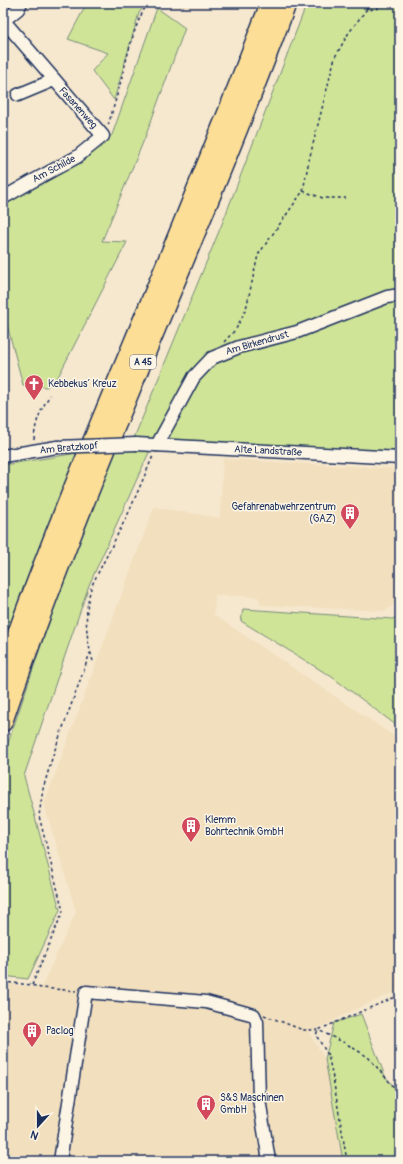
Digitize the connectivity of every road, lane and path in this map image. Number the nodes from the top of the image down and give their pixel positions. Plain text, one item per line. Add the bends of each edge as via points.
1 (21, 3) edge
2 (148, 3) edge
3 (270, 3) edge
4 (287, 3) edge
5 (371, 3) edge
6 (389, 3) edge
7 (366, 10) junction
8 (3, 21) edge
9 (54, 80) junction
10 (18, 95) dead end
11 (102, 136) junction
12 (303, 191) junction
13 (3, 198) edge
14 (346, 198) dead end
15 (400, 295) edge
16 (212, 358) junction
17 (50, 395) dead end
18 (33, 444) dead end
19 (136, 444) joint
20 (157, 445) junction
21 (3, 456) edge
22 (400, 458) edge
23 (90, 653) junction
24 (93, 661) dead end
25 (3, 673) edge
26 (3, 722) edge
27 (3, 982) edge
28 (32, 985) junction
29 (86, 992) junction
30 (400, 995) edge
31 (254, 1015) junction
32 (318, 1030) junction
33 (400, 1094) edge
34 (60, 1161) edge
35 (269, 1161) edge
36 (347, 1161) edge

1 - 8 street via 18,9
2 - 11 path via 140,15 118,95 106,133
3 - 25 highway, A 45 via 57,528
4 - 26 highway, A 45 via 73,533
5 - 7 path
6 - 7 path
7 - 12 path via 348,34 336,57
8 - 9 street, Fasanenweg
9 - 10 street, Fasanenweg
9 - 11 street, Fasanenweg
11 - 13 street, Am Schilde via 77,157
12 - 14 path via 323,198
12 - 16 path via 258,255 246,309 236,329
15 - 16 street, Am Birkendrust via 387,297 297,332 239,347
16 - 20 street, Am Birkendrust via 194,377
17 - 18 path via 35,424
19 - 20 street, Alte Landstraße
19 - 21 street, Am Bratzkopf, bridge via 57,447
20 - 22 street, Alte Landstraße
20 - 23 path via 129,512 89,593 86,630
23 - 24 path
23 - 28 path via 43,789 39,816 63,911
27 - 28 path
28 - 29 path
29 - 31 street via 206,1002
29 - 34 street
30 - 32 path
31 - 32 path via 266,1015 304,1030
31 - 35 street via 257,1022 259,1099
32 - 33 path via 368,1057
32 - 36 path via 316,1035 328,1055 334,1078

